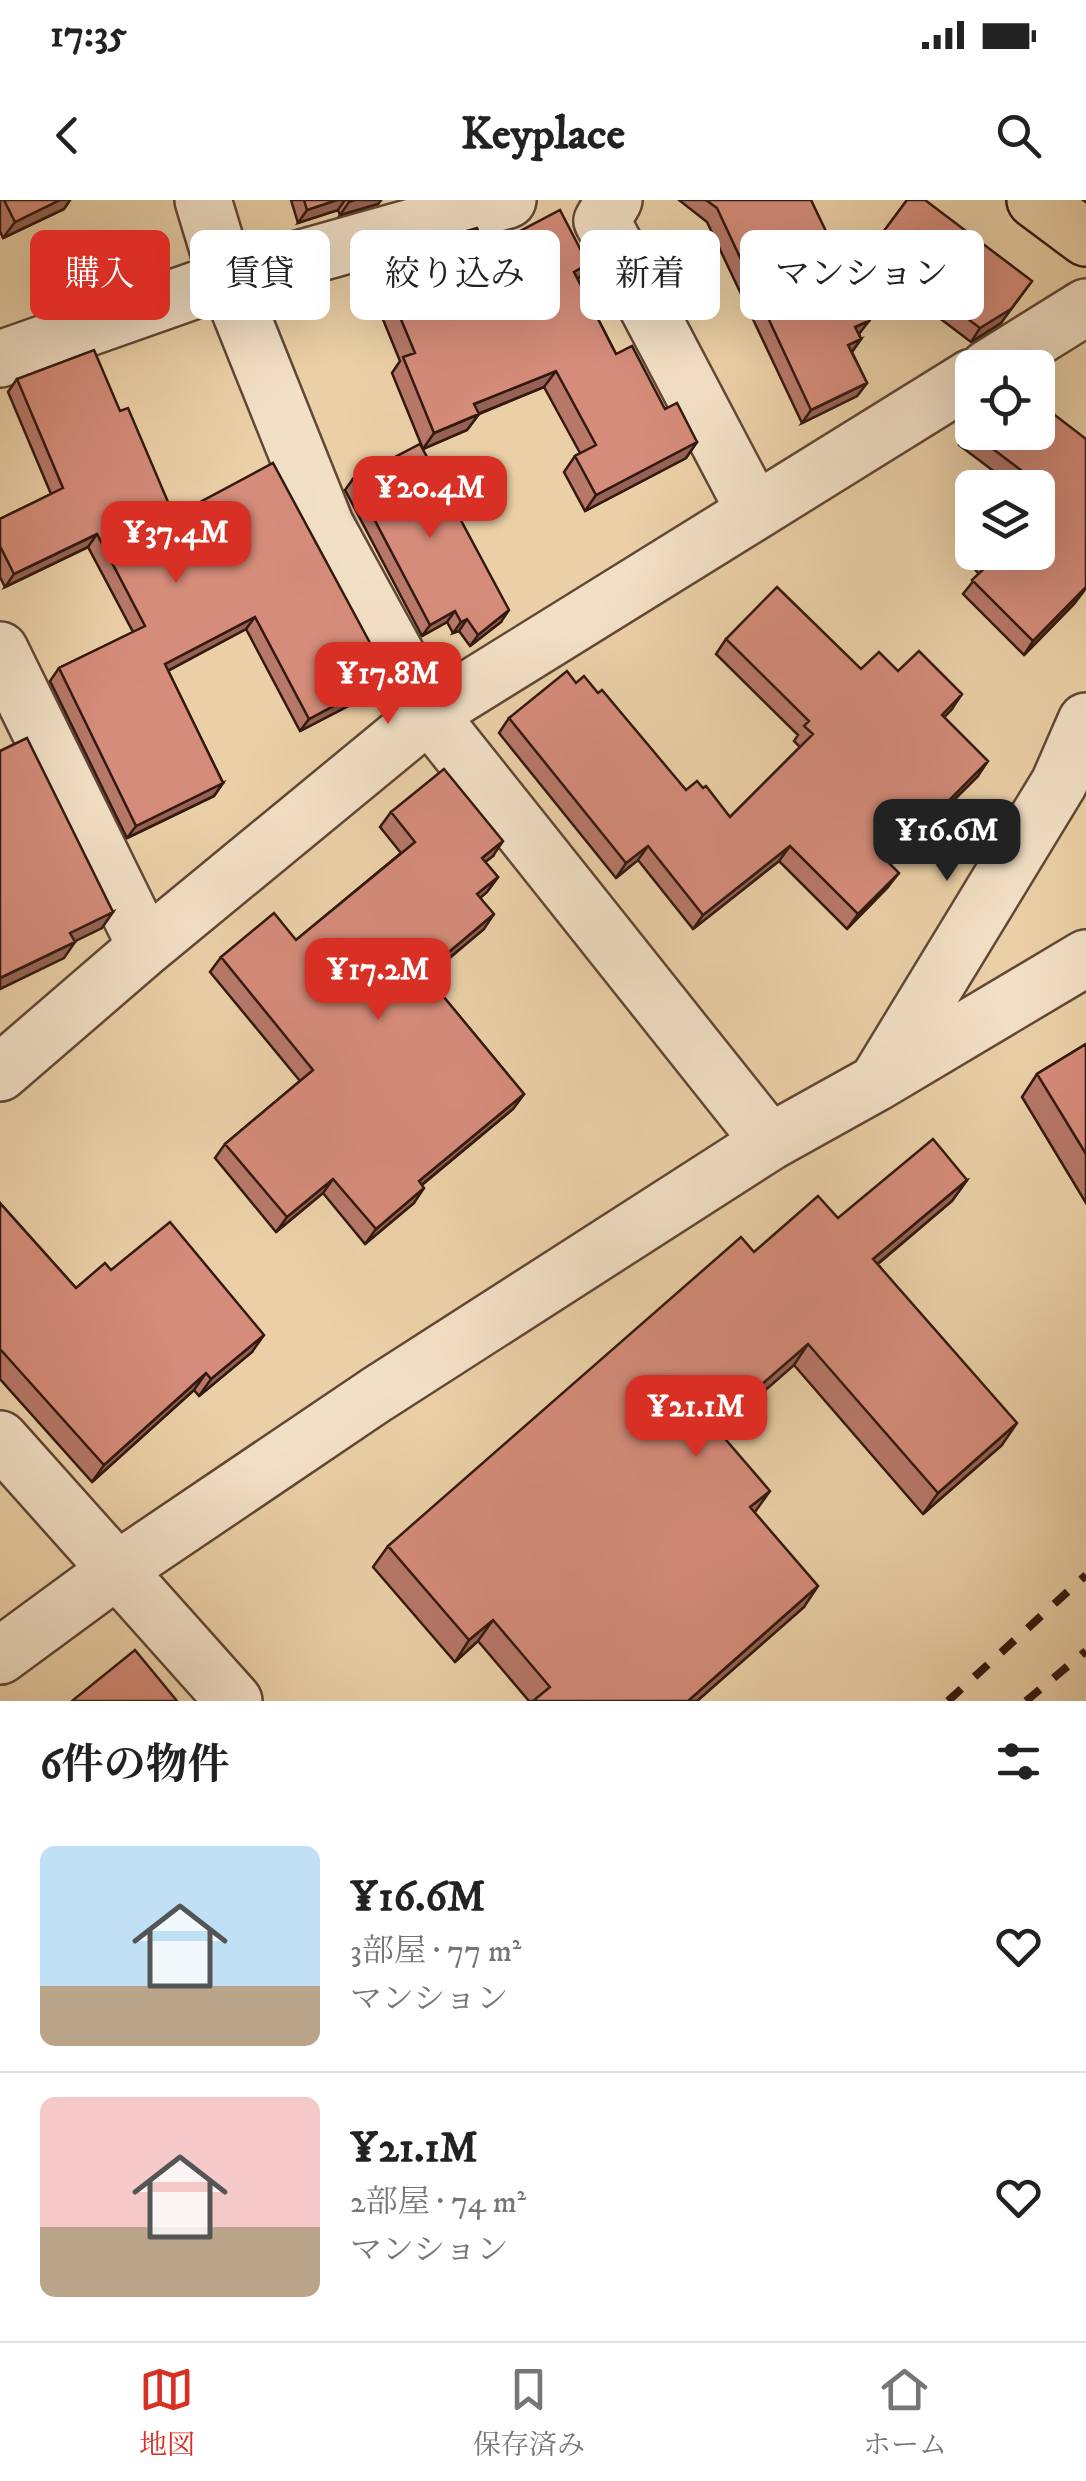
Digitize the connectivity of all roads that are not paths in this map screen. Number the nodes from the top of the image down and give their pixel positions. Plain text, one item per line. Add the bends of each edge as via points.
1 (202, 200) edge
2 (508, 200) edge
3 (614, 200) edge
4 (1035, 200) edge
5 (211, 230) edge
6 (1086, 238) edge
7 (330, 250) edge
8 (190, 292) edge
9 (1086, 307) edge
10 (243, 320) edge
11 (1017, 350) edge
12 (0, 360) edge
13 (955, 388) edge
14 (755, 512) junction
15 (0, 650) edge
16 (429, 714) junction
17 (1086, 721) edge
18 (146, 947) junction
19 (1086, 958) edge
20 (0, 1073) edge
21 (876, 1083) junction
22 (770, 1142) junction
23 (0, 1438) edge
24 (117, 1570) junction
25 (0, 1656) edge
26 (234, 1701) edge

1 - 5 street
2 - 7 street
3 - 14 street via 602,221
4 - 6 main road
8 - 12 street
9 - 11 street
10 - 16 street via 326,526
13 - 14 street
14 - 16 street
15 - 18 street
16 - 18 street
16 - 22 street
17 - 21 street via 1059,783
18 - 20 street
19 - 21 street
21 - 22 street
22 - 24 street
23 - 24 street
24 - 25 street
24 - 26 street

